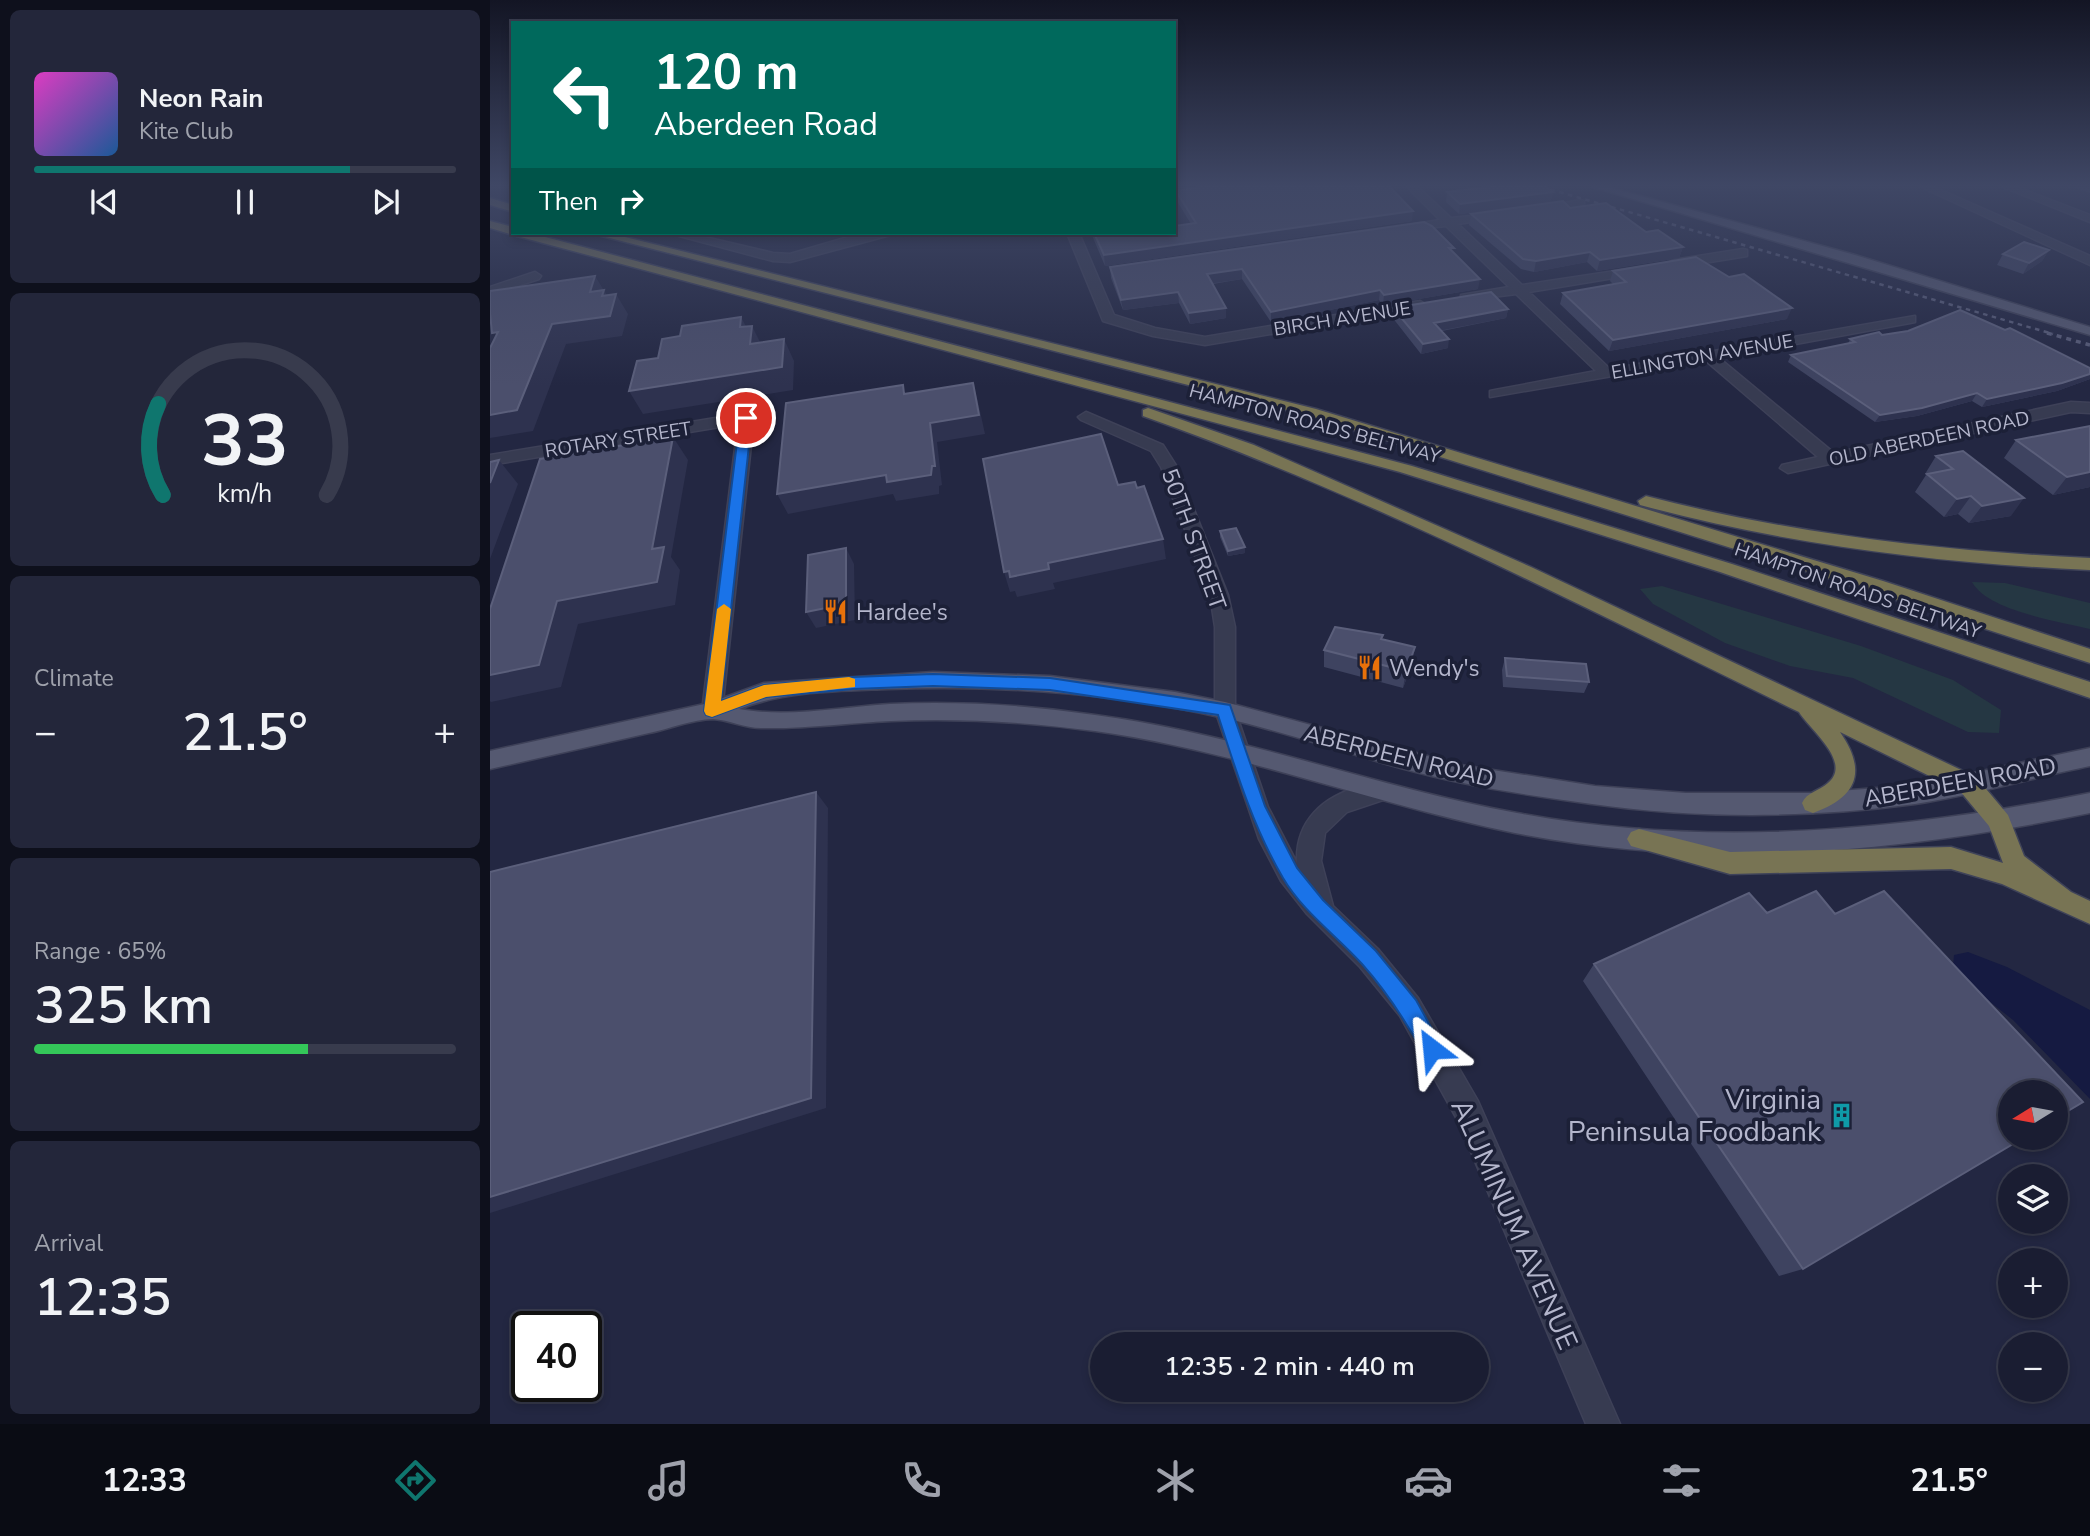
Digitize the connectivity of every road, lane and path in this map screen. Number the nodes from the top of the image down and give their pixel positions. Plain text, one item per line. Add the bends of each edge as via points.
1 (596, 253) edge
2 (678, 253) edge
3 (758, 253) edge
4 (813, 253) edge
5 (1085, 253) edge
6 (1480, 253) edge
7 (1740, 253) edge
8 (1835, 253) edge
9 (2073, 253) edge
10 (1851, 258) junction
11 (2090, 261) edge
12 (535, 276) dead end
13 (1517, 289) junction
14 (490, 291) edge
15 (1910, 319) dead end
16 (2090, 319) edge
17 (2090, 331) edge
18 (923, 340) junction
19 (1707, 355) junction
20 (1606, 373) junction
21 (1495, 394) dead end
22 (2090, 394) edge
23 (2071, 407) junction
24 (2090, 408) edge
25 (1311, 412) junction
26 (1086, 417) dead end
27 (2084, 427) edge
28 (1830, 459) junction
29 (490, 460) edge
30 (1788, 468) dead end
31 (2090, 564) edge
32 (2090, 656) edge
33 (2090, 690) edge
34 (1801, 702) junction
35 (1225, 710) junction
36 (712, 711) junction
37 (1237, 752) junction
38 (2090, 757) edge
39 (490, 760) edge
40 (1968, 784) junction
41 (1381, 791) junction
42 (1813, 803) junction
43 (2090, 803) edge
44 (2000, 822) junction
45 (1639, 839) junction
46 (2063, 901) junction
47 (2090, 913) edge
48 (1326, 916) junction
49 (1603, 1424) edge

1 - 18 highway, HAMPTON ROADS BELTWAY
2 - 25 highway, HAMPTON ROADS BELTWAY
3 - 4 street via 773,257
5 - 13 street, BIRCH AVENUE via 1097,273 1108,318 1205,341
6 - 13 street
7 - 13 street, BIRCH AVENUE
8 - 10 main road
9 - 11 street
10 - 16 main road
10 - 17 main road
12 - 14 street
13 - 20 street
15 - 19 street, ELLINGTON AVENUE
18 - 33 highway, HAMPTON ROADS BELTWAY via 1419,473 1726,568
18 - 34 highway via 1028,379 1114,402 1248,448 1525,571
19 - 20 street, ELLINGTON AVENUE
19 - 28 street
20 - 21 street, ELLINGTON AVENUE
22 - 23 street, OLD ABERDEEN ROAD
23 - 24 street, OLD ABERDEEN ROAD
23 - 27 street
23 - 28 street, OLD ABERDEEN ROAD
25 - 31 highway via 1498,457 1662,506 1817,538 1982,559
25 - 32 highway, HAMPTON ROADS BELTWAY
26 - 35 street, 50TH STREET via 1157,448 1169,467 1219,595 1225,626
28 - 30 street, OLD ABERDEEN ROAD
29 - 36 street, ROTARY STREET via 746,418
34 - 40 highway
34 - 42 highway via 1828,732 1846,763 1846,777 1838,788
35 - 36 main road, ABERDEEN ROAD via 1050,684 933,680 764,691
35 - 37 street, ALUMINUM AVENUE
35 - 42 main road, ABERDEEN ROAD via 1378,754 1505,782 1686,803
36 - 37 main road, ABERDEEN ROAD via 757,720 909,712 1024,715 1137,729
36 - 39 main road, ABERDEEN ROAD
37 - 41 main road, ABERDEEN ROAD
37 - 48 street, ALUMINUM AVENUE via 1271,839 1290,873
38 - 40 main road, ABERDEEN ROAD
40 - 42 main road, ABERDEEN ROAD via 1916,794
40 - 44 highway
41 - 45 main road, ABERDEEN ROAD via 1486,817
41 - 48 street via 1342,800 1311,835 1310,870
43 - 44 main road, ABERDEEN ROAD
44 - 45 main road, ABERDEEN ROAD via 1853,842 1722,845
44 - 46 highway via 2016,864
45 - 46 highway via 1730,863 1951,858 2007,875
46 - 47 highway
48 - 49 street, ALUMINUM AVENUE via 1409,1007 1468,1111

